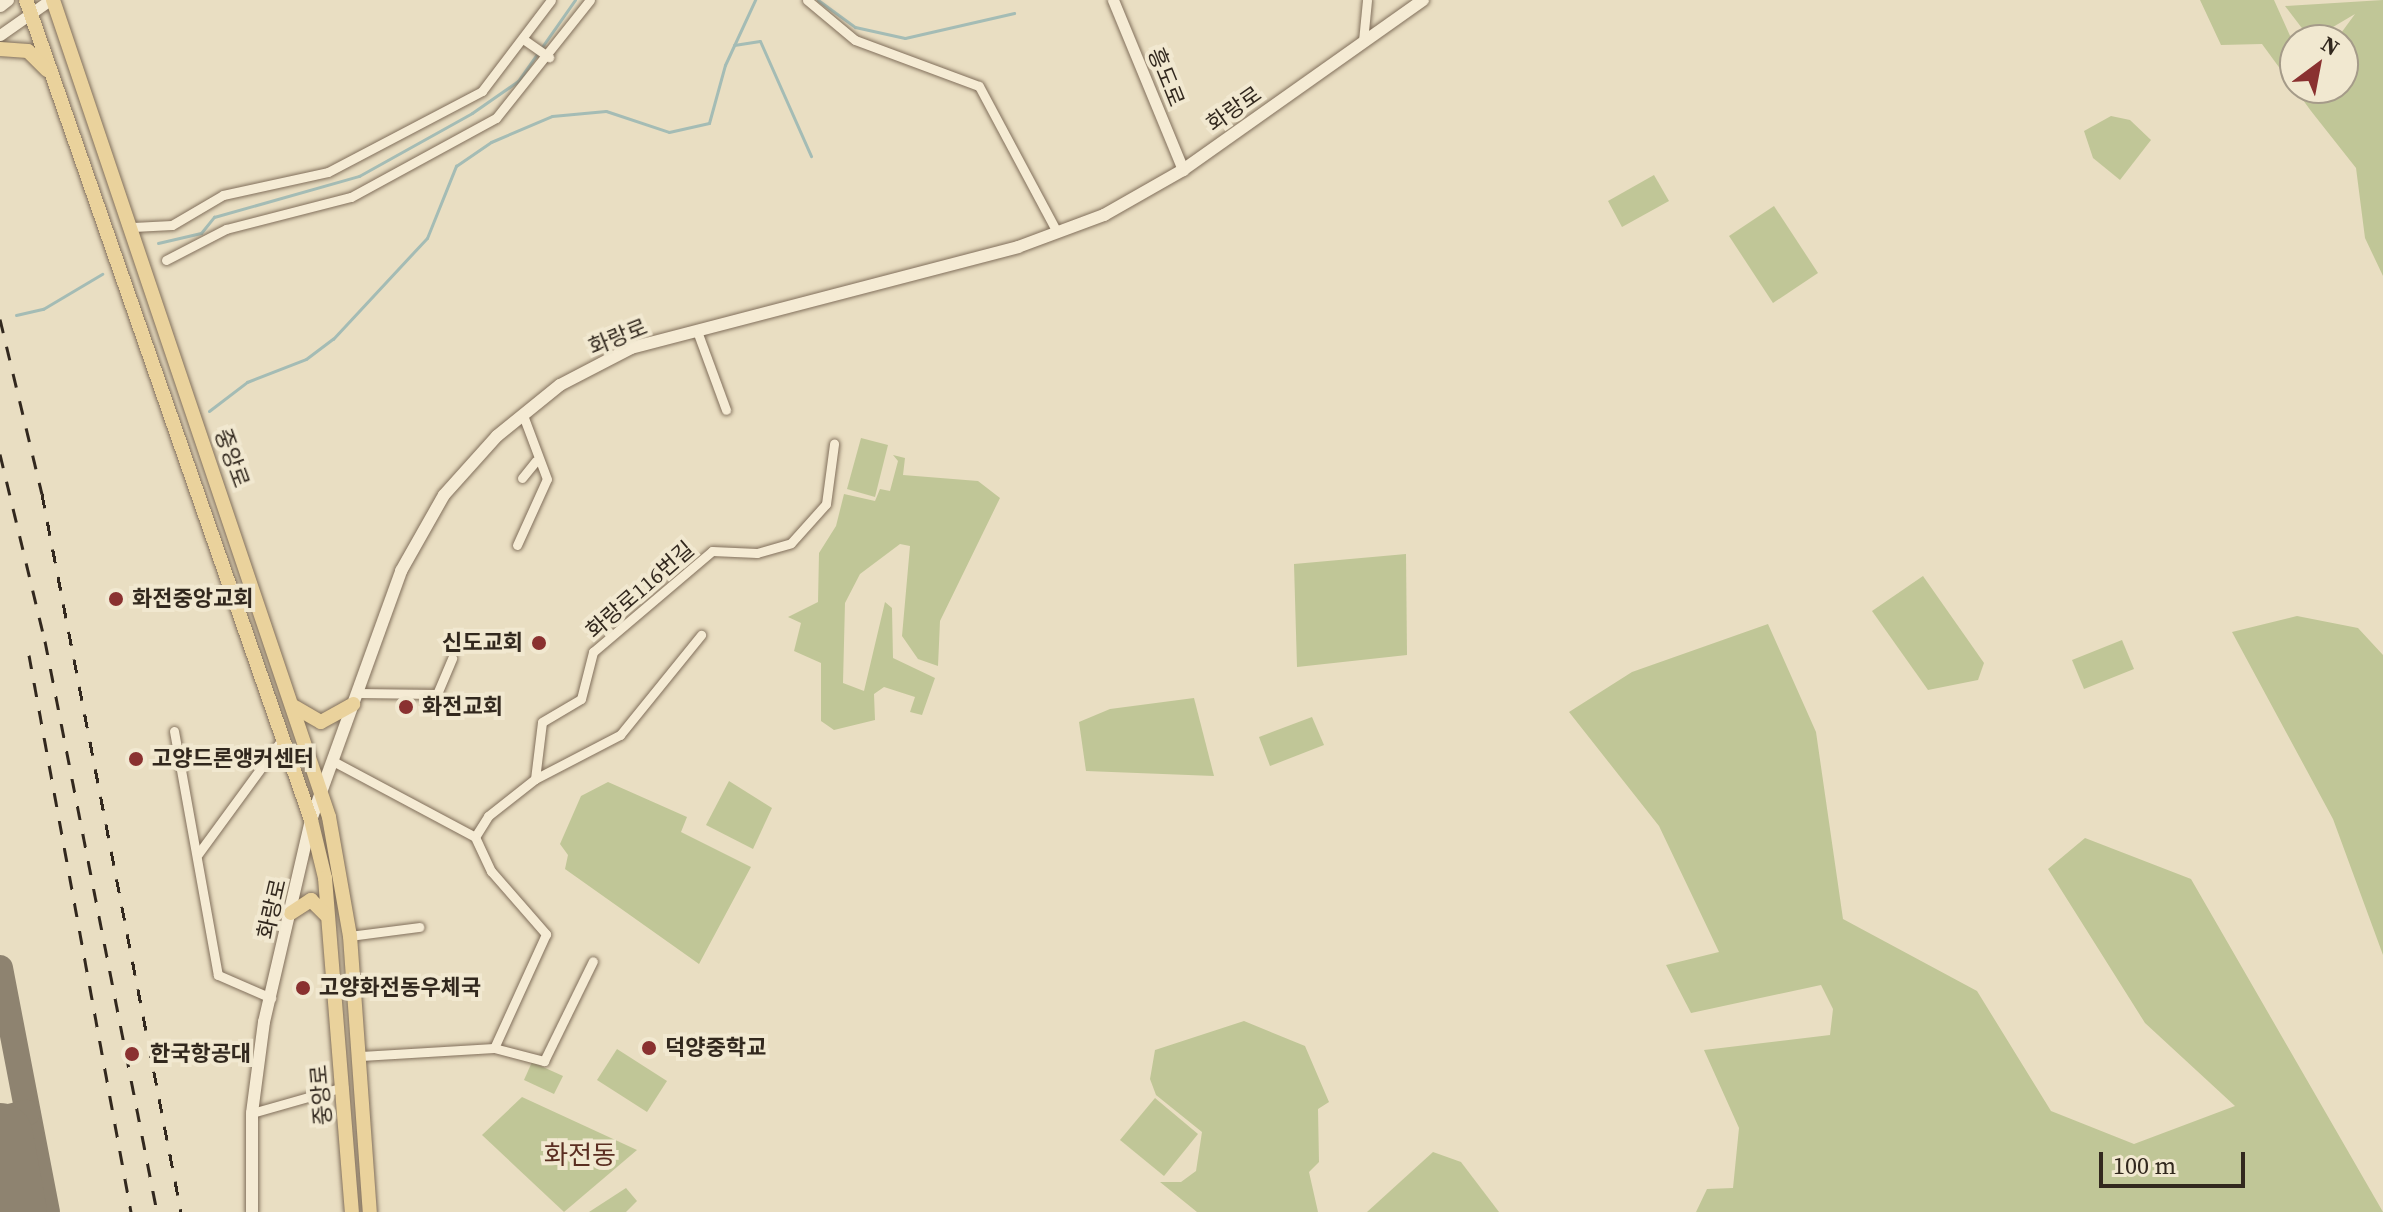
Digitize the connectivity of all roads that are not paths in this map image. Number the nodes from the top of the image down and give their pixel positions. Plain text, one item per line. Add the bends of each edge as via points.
1 (8, 0) edge
2 (52, 0) edge
3 (551, 0) edge
4 (590, 0) edge
5 (807, 0) edge
6 (1113, 0) edge
7 (1367, 0) edge
8 (1423, 0) edge
9 (28, 4) edge
10 (0, 6) edge
11 (0, 35) edge
12 (523, 39) junction
13 (1363, 41) junction
14 (0, 49) edge
15 (549, 57) junction
16 (54, 79) junction
17 (1183, 170) junction
18 (133, 227) junction
19 (1057, 232) junction
20 (166, 260) dead end
21 (697, 331) junction
22 (726, 410) dead end
23 (523, 415) junction
24 (834, 444) dead end
25 (536, 461) junction
26 (522, 478) dead end
27 (517, 545) dead end
28 (701, 635) dead end
29 (452, 658) dead end
30 (288, 696) junction
31 (355, 698) junction
32 (174, 731) dead end
33 (280, 742) junction
34 (331, 760) junction
35 (535, 779) junction
36 (321, 791) junction
37 (311, 820) junction
38 (475, 837) junction
39 (198, 854) junction
40 (291, 913) junction
41 (327, 917) junction
42 (419, 927) dead end
43 (350, 936) junction
44 (593, 961) dead end
45 (271, 998) junction
46 (494, 1048) junction
47 (361, 1056) junction
48 (343, 1087) junction
49 (252, 1113) junction
50 (252, 1212) edge
51 (352, 1212) edge
52 (370, 1212) edge

1 - 10 street
2 - 9 street
2 - 18 main road, 중앙로
3 - 12 street
4 - 15 street
5 - 19 street via 855,40 979,86
6 - 17 street, 흥도로
7 - 13 street
8 - 13 main road, 화랑로
9 - 11 street
9 - 16 main road, 중앙로
12 - 15 street
12 - 18 street via 482,91 328,172 223,195 172,225
13 - 17 main road, 화랑로
14 - 16 main road via 28,51
15 - 20 street via 496,118 351,197 317,212 226,229
16 - 33 main road, 중앙로
17 - 19 main road, 화랑로
18 - 30 main road, 중앙로
19 - 21 main road, 화랑로
21 - 22 street
21 - 23 main road, 화랑로 via 631,348 560,385
23 - 25 street via 541,449
23 - 31 main road, 화랑로 via 444,495 401,571
24 - 35 street, 화랑로116번길 via 826,504 791,543 757,553 712,551 593,652 581,699 542,722
25 - 26 street
25 - 27 street via 547,479
28 - 35 street via 620,735
29 - 31 street via 437,694
30 - 31 main road via 296,713 315,722
30 - 36 main road, 중앙로
31 - 34 main road, 화랑로
32 - 39 street
33 - 37 main road, 중앙로
33 - 39 street
34 - 36 main road, 화랑로
34 - 38 street
35 - 38 street via 488,816
36 - 37 main road, 화랑로
36 - 43 main road, 중앙로 via 343,872
37 - 40 main road, 화랑로
37 - 41 main road, 중앙로
38 - 46 street via 491,871 546,934
39 - 45 street via 218,975
40 - 41 main road via 311,900
40 - 45 main road, 화랑로
41 - 48 main road, 중앙로
42 - 43 street
43 - 47 main road, 중앙로
44 - 46 street via 544,1061
45 - 49 main road, 화랑로
46 - 47 street
47 - 52 main road, 중앙로
48 - 49 street
48 - 51 main road, 중앙로
49 - 50 main road, 화랑로

